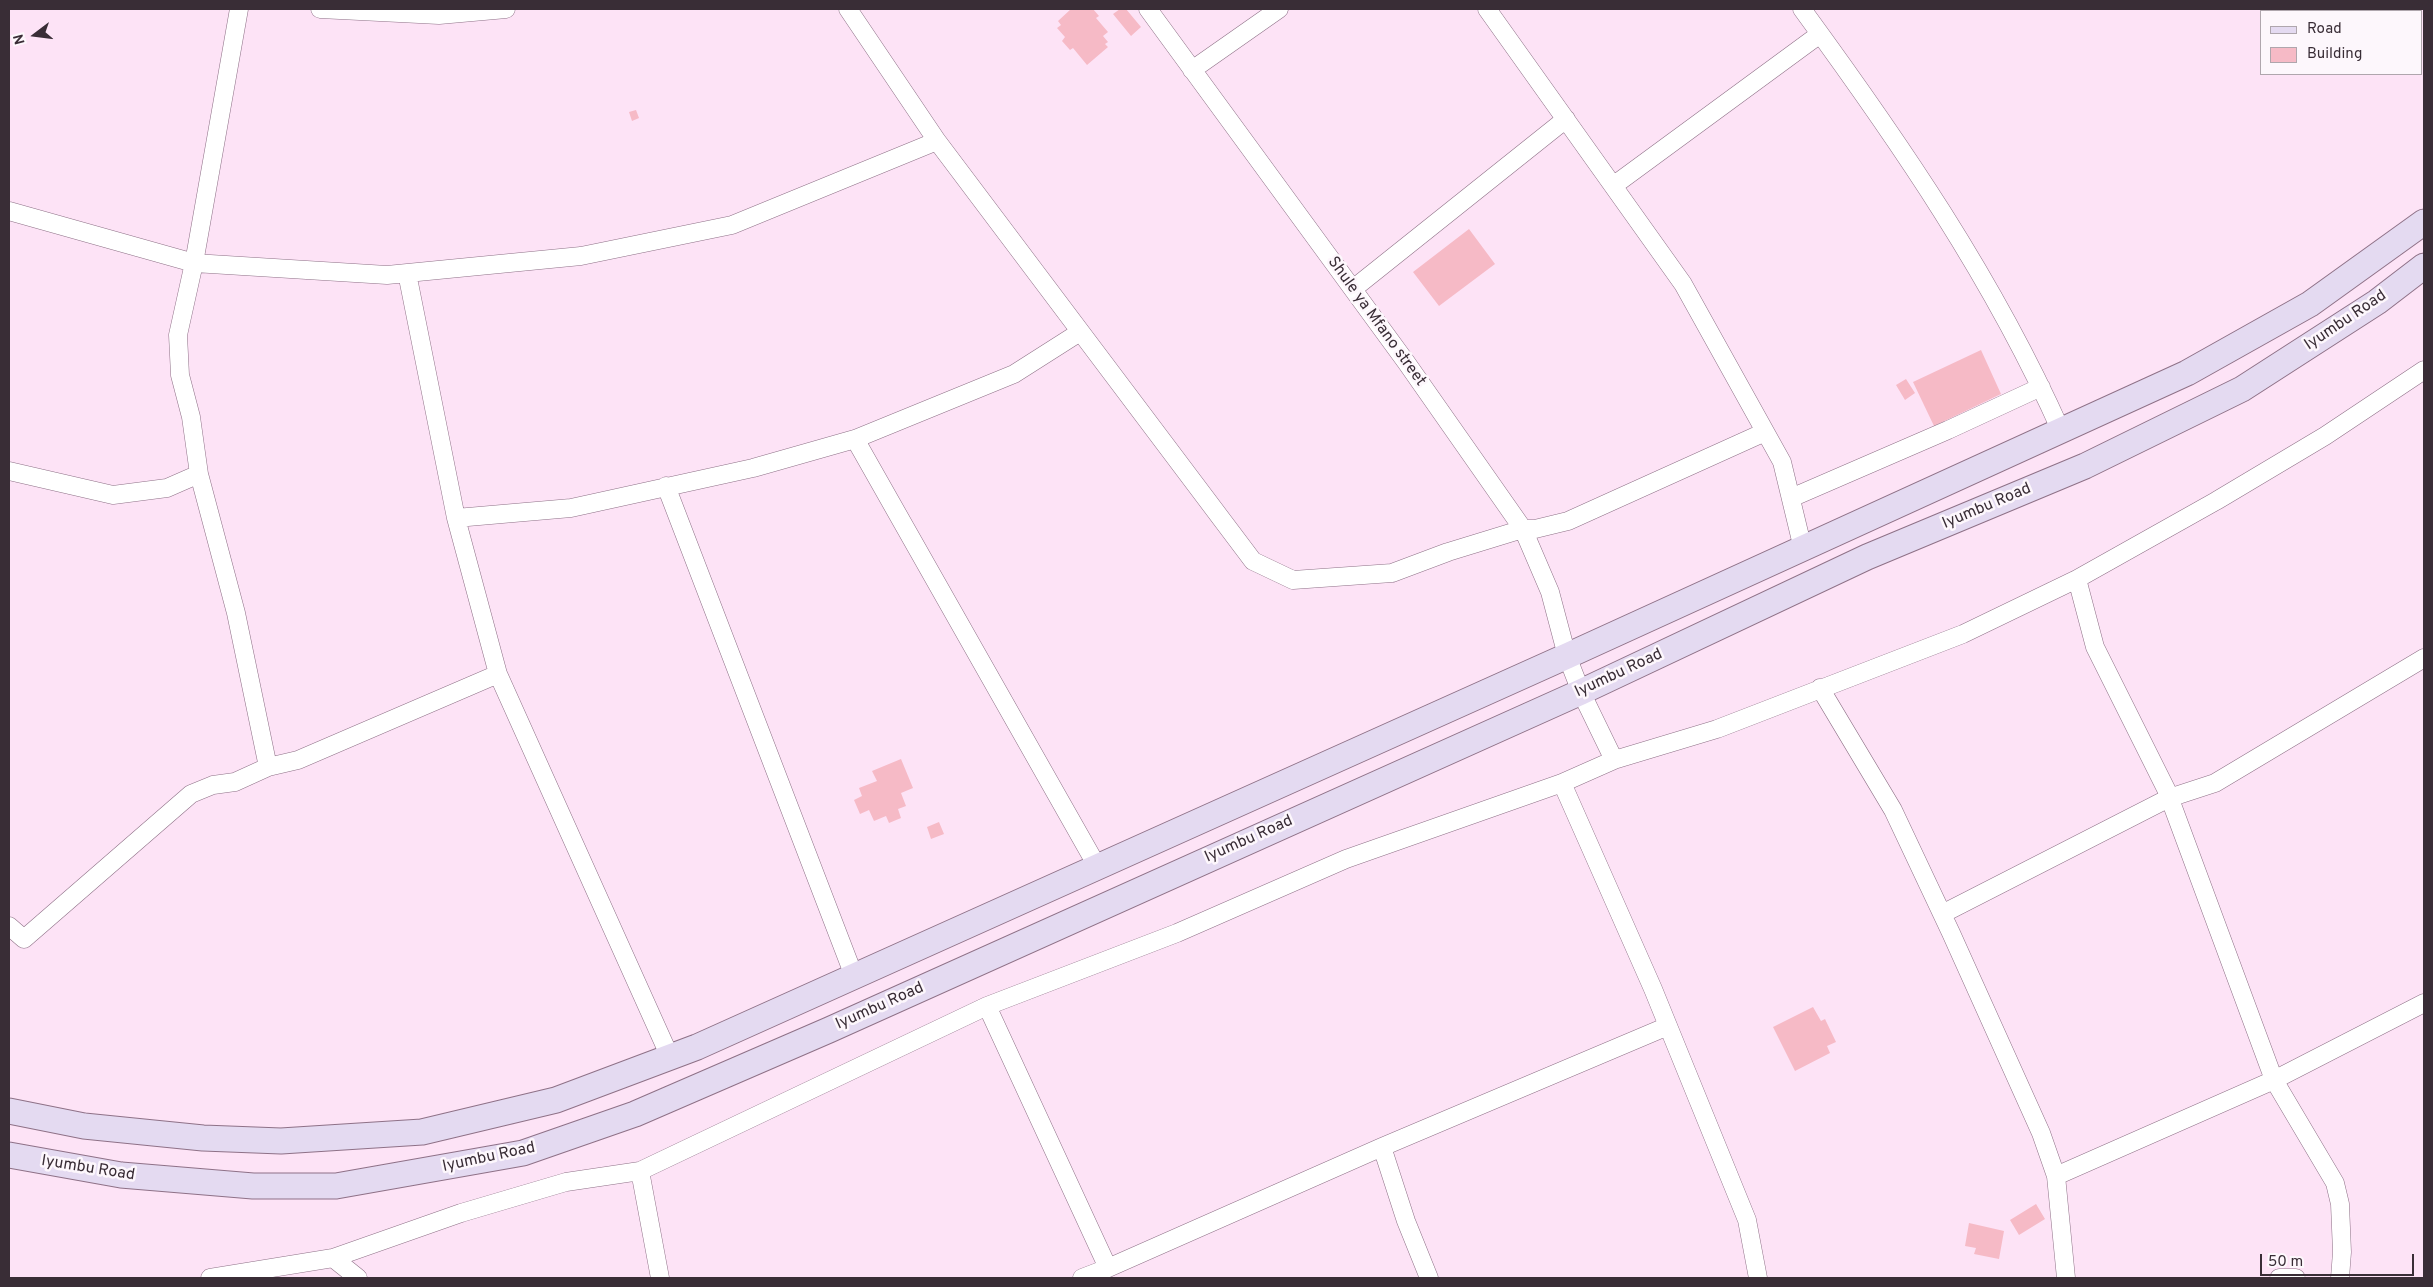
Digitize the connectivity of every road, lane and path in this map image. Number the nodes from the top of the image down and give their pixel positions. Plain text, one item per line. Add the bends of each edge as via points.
1 (239, 9) edge
2 (320, 9) edge
3 (506, 9) edge
4 (848, 9) edge
5 (1148, 9) edge
6 (1279, 9) edge
7 (1487, 9) edge
8 (1802, 9) edge
9 (1820, 34) junction
10 (1192, 70) junction
11 (1566, 119) junction
12 (936, 141) junction
13 (1612, 186) junction
14 (9, 211) edge
15 (2424, 222) edge
16 (194, 263) junction
17 (2424, 266) edge
18 (407, 273) junction
19 (1353, 289) junction
20 (1080, 332) junction
21 (2424, 370) edge
22 (2041, 386) junction
23 (2060, 431) junction
24 (1765, 432) junction
25 (855, 439) junction
26 (9, 472) edge
27 (199, 474) junction
28 (666, 486) junction
29 (1791, 498) junction
30 (456, 518) junction
31 (1523, 528) junction
32 (1803, 548) junction
33 (2077, 580) junction
34 (1567, 656) junction
35 (2424, 658) edge
36 (498, 674) junction
37 (1820, 688) junction
38 (1582, 692) junction
39 (1614, 760) junction
40 (268, 767) junction
41 (1562, 783) junction
42 (2169, 798) junction
43 (1097, 866) junction
44 (1942, 914) junction
45 (9, 926) edge
46 (854, 976) junction
47 (2424, 1003) edge
48 (987, 1006) junction
49 (1668, 1026) junction
50 (670, 1057) junction
51 (2274, 1080) junction
52 (9, 1111) edge
53 (1382, 1147) junction
54 (9, 1156) edge
55 (640, 1171) junction
56 (2056, 1176) junction
57 (333, 1258) junction
58 (1108, 1268) junction
59 (210, 1278) edge
60 (358, 1278) edge
61 (660, 1278) edge
62 (1082, 1278) edge
63 (1429, 1278) edge
64 (1758, 1278) edge
65 (2066, 1278) edge
66 (2279, 1278) edge
67 (2296, 1278) edge
68 (2340, 1278) edge

1 - 16 street
2 - 3 street via 440,15
4 - 12 street
5 - 10 street, Shule ya Mfano street
6 - 10 street
7 - 11 street
8 - 9 street
9 - 13 street
9 - 22 street via 1896,139 2001,308
10 - 19 street, Shule ya Mfano street
11 - 13 street
11 - 19 street
12 - 18 street via 732,225 581,256
12 - 20 street
13 - 24 street via 1683,284
14 - 16 street
15 - 23 main road via 2310,304 2187,373
16 - 18 street via 387,275
16 - 27 street via 178,334 180,376 191,417
17 - 38 main road, Iyumbu Road via 2377,302 2242,389 2085,466 1867,557
18 - 30 street
19 - 31 street, Shule ya Mfano street
20 - 25 street via 1014,374
20 - 31 street via 1252,561 1293,580 1392,573
21 - 33 street via 2325,436
22 - 23 street
22 - 29 street
23 - 32 main road
24 - 29 street via 1782,462
24 - 31 street via 1568,520 1535,530
25 - 28 street via 753,468
25 - 43 street
26 - 27 street via 113,495 167,488
27 - 40 street via 236,613
28 - 30 street via 571,508
28 - 46 street
29 - 32 street
30 - 36 street
31 - 34 street, Shule ya Mfano street via 1550,592
32 - 34 main road
33 - 37 street via 1964,634
33 - 42 street via 2095,647
34 - 38 street, Shule ya Mfano street
34 - 43 main road
35 - 42 street via 2215,783
36 - 40 street via 298,760
36 - 50 street
37 - 39 street via 1718,730
37 - 44 street via 1893,810
38 - 39 street, Shule ya Mfano street
38 - 54 main road, Iyumbu Road via 653,1107 523,1153 336,1186 253,1186 121,1175
39 - 41 street
40 - 45 street via 235,782 213,785 191,794 24,939
41 - 48 street via 1346,859 1177,933
41 - 49 street
42 - 44 street
42 - 51 street
43 - 46 main road
44 - 56 street via 2041,1133
46 - 50 main road
47 - 51 street
48 - 55 street
48 - 58 street
49 - 53 street
49 - 64 street via 1747,1220
50 - 52 main road via 556,1100 422,1132 281,1142 84,1126
51 - 56 street
51 - 68 street via 2335,1183 2340,1204
53 - 58 street
53 - 63 street
55 - 57 street via 566,1182
55 - 61 street
56 - 65 street
57 - 59 street
57 - 60 street
58 - 62 street
66 - 67 street

